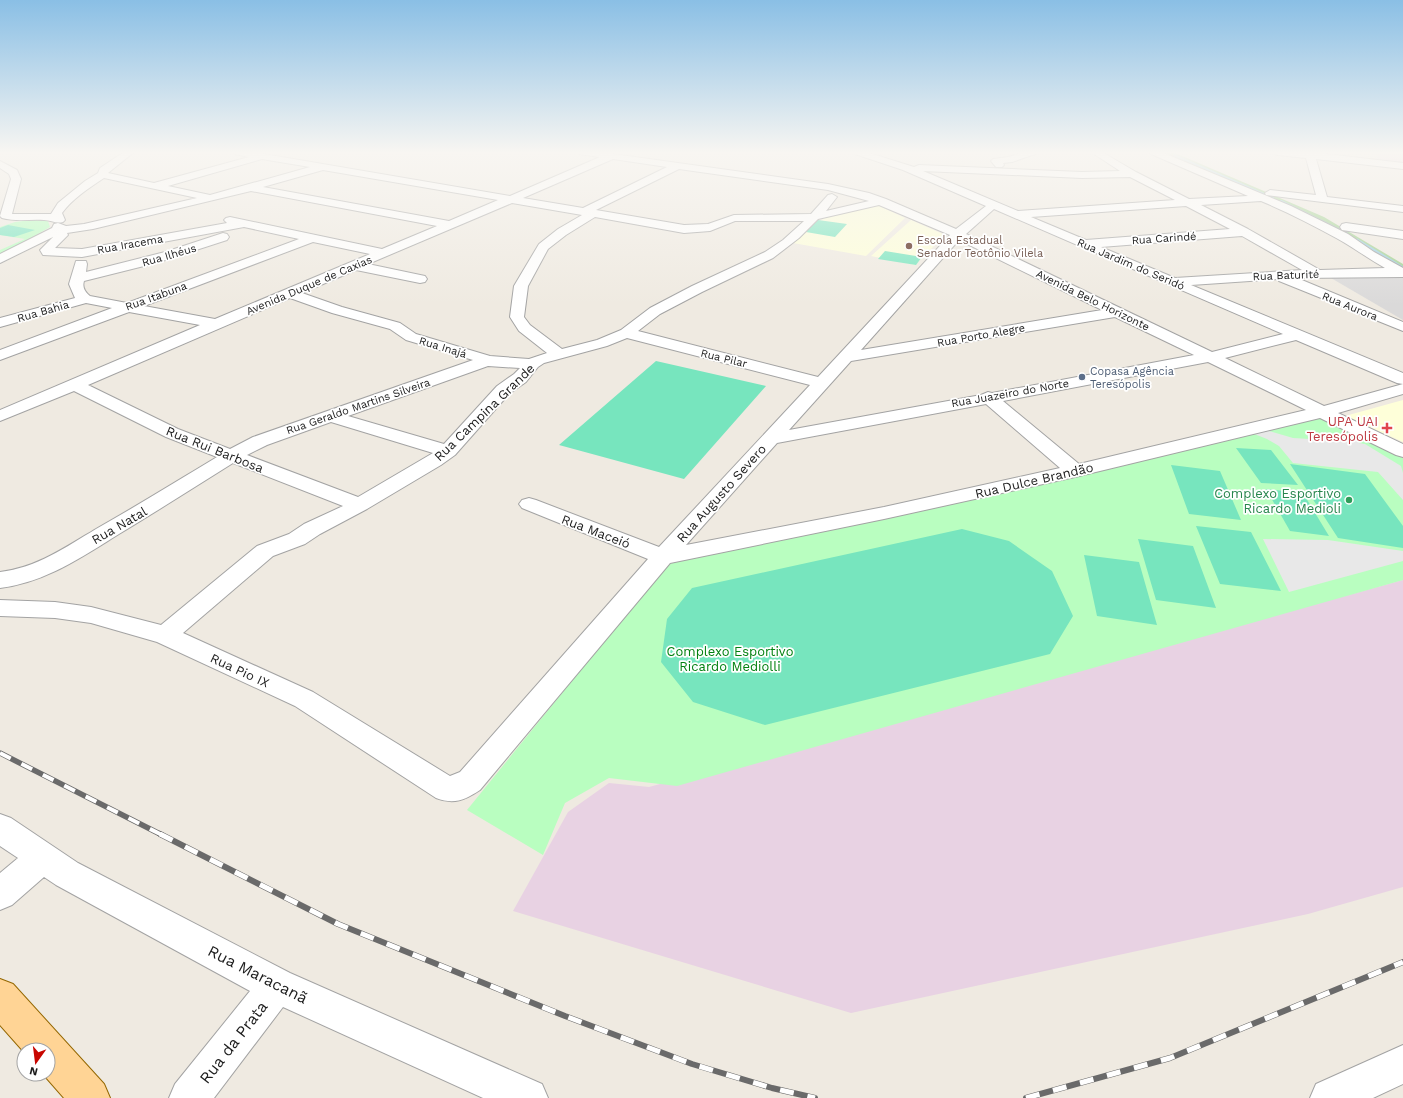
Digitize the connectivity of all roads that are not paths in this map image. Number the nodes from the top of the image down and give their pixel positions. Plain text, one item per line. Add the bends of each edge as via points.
1 (9, 203) edge
2 (64, 203) edge
3 (192, 203) edge
4 (333, 203) edge
5 (501, 203) edge
6 (534, 203) edge
7 (607, 203) edge
8 (827, 203) edge
9 (873, 203) edge
10 (887, 203) edge
11 (989, 203) edge
12 (1174, 203) edge
13 (1189, 203) edge
14 (1281, 203) edge
15 (1286, 203) edge
16 (1356, 203) edge
17 (993, 205) junction
18 (173, 208) junction
19 (1403, 209) edge
20 (588, 213) junction
21 (201, 214) dead end
22 (1016, 214) junction
23 (215, 217) dead end
24 (0, 218) edge
25 (814, 218) junction
26 (18, 219) junction
27 (250, 224) junction
28 (0, 225) edge
29 (58, 225) junction
30 (450, 225) junction
31 (1346, 228) junction
32 (1244, 232) junction
33 (958, 234) junction
34 (1403, 235) edge
35 (312, 238) junction
36 (1084, 244) junction
37 (82, 253) junction
38 (382, 254) junction
39 (0, 259) edge
40 (354, 265) junction
41 (1402, 268) edge
42 (1318, 274) junction
43 (1275, 275) junction
44 (78, 278) junction
45 (420, 279) dead end
46 (1172, 282) junction
47 (290, 293) junction
48 (86, 299) junction
49 (128, 306) junction
50 (1117, 312) junction
51 (0, 323) edge
52 (216, 324) junction
53 (1403, 327) edge
54 (626, 333) junction
55 (1296, 335) junction
56 (560, 354) junction
57 (0, 355) edge
58 (1211, 357) junction
59 (845, 358) junction
60 (486, 361) junction
61 (532, 364) junction
62 (1403, 365) edge
63 (1386, 371) junction
64 (1403, 379) edge
65 (822, 383) junction
66 (74, 384) junction
67 (1403, 389) edge
68 (988, 397) junction
69 (1322, 412) junction
70 (0, 416) edge
71 (329, 416) junction
72 (771, 439) junction
73 (1403, 450) edge
74 (448, 451) junction
75 (231, 456) junction
76 (1075, 471) junction
77 (529, 504) dead end
78 (360, 505) junction
79 (663, 557) junction
80 (0, 580) edge
81 (0, 608) edge
82 (165, 635) junction
83 (458, 789) joint
84 (0, 828) edge
85 (43, 857) junction
86 (0, 894) edge
87 (277, 986) junction
88 (0, 997) edge
89 (41, 1042) edge
90 (56, 1059) edge
91 (1403, 1064) edge
92 (90, 1098) edge
93 (189, 1098) edge
94 (528, 1098) edge
95 (1330, 1098) edge

1 - 26 street via 6,216
2 - 29 street via 56,213
3 - 18 street
4 - 30 street
5 - 30 street, Avenida Duque de Caxias
6 - 20 street
7 - 20 street
8 - 25 street, Rua Campina Grande
9 - 25 street
10 - 33 street, Avenida Belo Horizonte
11 - 17 street, Rua Jardim do Seridó
12 - 22 street
13 - 32 street
14 - 41 street via 1344,237 1370,255
15 - 31 street
16 - 19 street
17 - 22 street, Rua Jardim do Seridó
17 - 33 street, Rua Augusto Severo
18 - 21 street
18 - 29 street via 78,229
20 - 25 street via 684,229 710,227 734,218
20 - 56 street via 543,247 521,286 519,296 517,317 524,328
22 - 36 street, Rua Jardim do Seridó
23 - 27 street
24 - 26 street
25 - 54 street, Rua Campina Grande via 781,248 655,311
26 - 28 street
26 - 29 street via 50,216
27 - 35 street
27 - 37 street, Rua Iracema
27 - 44 street, Rua Ilhéus via 190,250
29 - 37 street, Rua Iracema via 62,235 46,251
29 - 39 street
30 - 38 street, Avenida Duque de Caxias
31 - 34 street
31 - 41 street
32 - 36 street, Rua Carindé
32 - 42 street
33 - 50 street, Avenida Belo Horizonte
33 - 59 street, Rua Augusto Severo
35 - 38 street
35 - 49 street, Rua Itabuna
36 - 46 street, Rua Jardim do Seridó
37 - 44 street
38 - 40 street, Avenida Duque de Caxias
40 - 45 street
40 - 47 street, Avenida Duque de Caxias
41 - 42 street, Rua Baturité
42 - 43 street, Rua Baturité
43 - 46 street, Rua Baturité
43 - 53 street, Rua Aurora
44 - 48 street via 76,284 80,295
46 - 55 street, Rua Jardim do Seridó
47 - 52 street, Avenida Duque de Caxias
47 - 60 street, Rua Inajá via 334,309 395,326 411,337
48 - 49 street
48 - 51 street, Rua Bahia
49 - 52 street
49 - 57 street, Rua Itabuna
50 - 58 street, Avenida Belo Horizonte
50 - 59 street, Rua Porto Alegre
52 - 66 street, Avenida Duque de Caxias
54 - 56 street, Rua Campina Grande
54 - 65 street, Rua Pilar
55 - 58 street, Rua Juazeiro do Norte
55 - 63 street, Rua Jardim do Seridó
56 - 61 street, Rua Campina Grande
58 - 68 street, Rua Juazeiro do Norte
58 - 69 street, Avenida Belo Horizonte
59 - 65 street, Rua Augusto Severo
60 - 61 street, Rua Inajá
60 - 71 street, Rua Geraldo Martins Silveira
61 - 74 street, Rua Campina Grande via 520,378 504,390
62 - 63 street
63 - 64 street, Rua Jardim do Seridó
65 - 72 street, Rua Augusto Severo
66 - 70 street, Avenida Duque de Caxias
66 - 75 street, Rua Rui Barbosa via 172,433
67 - 69 street, Rua Dulce Brandão
68 - 72 street, Rua Juazeiro do Norte
68 - 76 street
69 - 73 street, Avenida Belo Horizonte
69 - 76 street, Rua Dulce Brandão
71 - 74 street
71 - 75 street, Rua Geraldo Martins Silveira via 260,441
72 - 79 street, Rua Augusto Severo
74 - 78 street, Rua Campina Grande via 434,462
75 - 78 street, Rua Rui Barbosa
75 - 80 street, Rua Natal via 151,507 50,566 18,578
76 - 79 street, Rua Dulce Brandão via 884,513
77 - 79 street, Rua Maceió
78 - 82 street, Rua Campina Grande via 297,539 265,551
79 - 83 street, Rua Augusto Severo via 470,781
81 - 82 street, Rua Pio IX via 92,614
82 - 83 street, Rua Pio IX via 304,699 446,789
84 - 85 street, Rua Maracanã
85 - 86 street
85 - 87 street, Rua Maracanã via 67,874
87 - 93 street, Rua da Prata
87 - 94 street, Rua Maracanã
88 - 89 main road
90 - 92 main road
91 - 95 street

